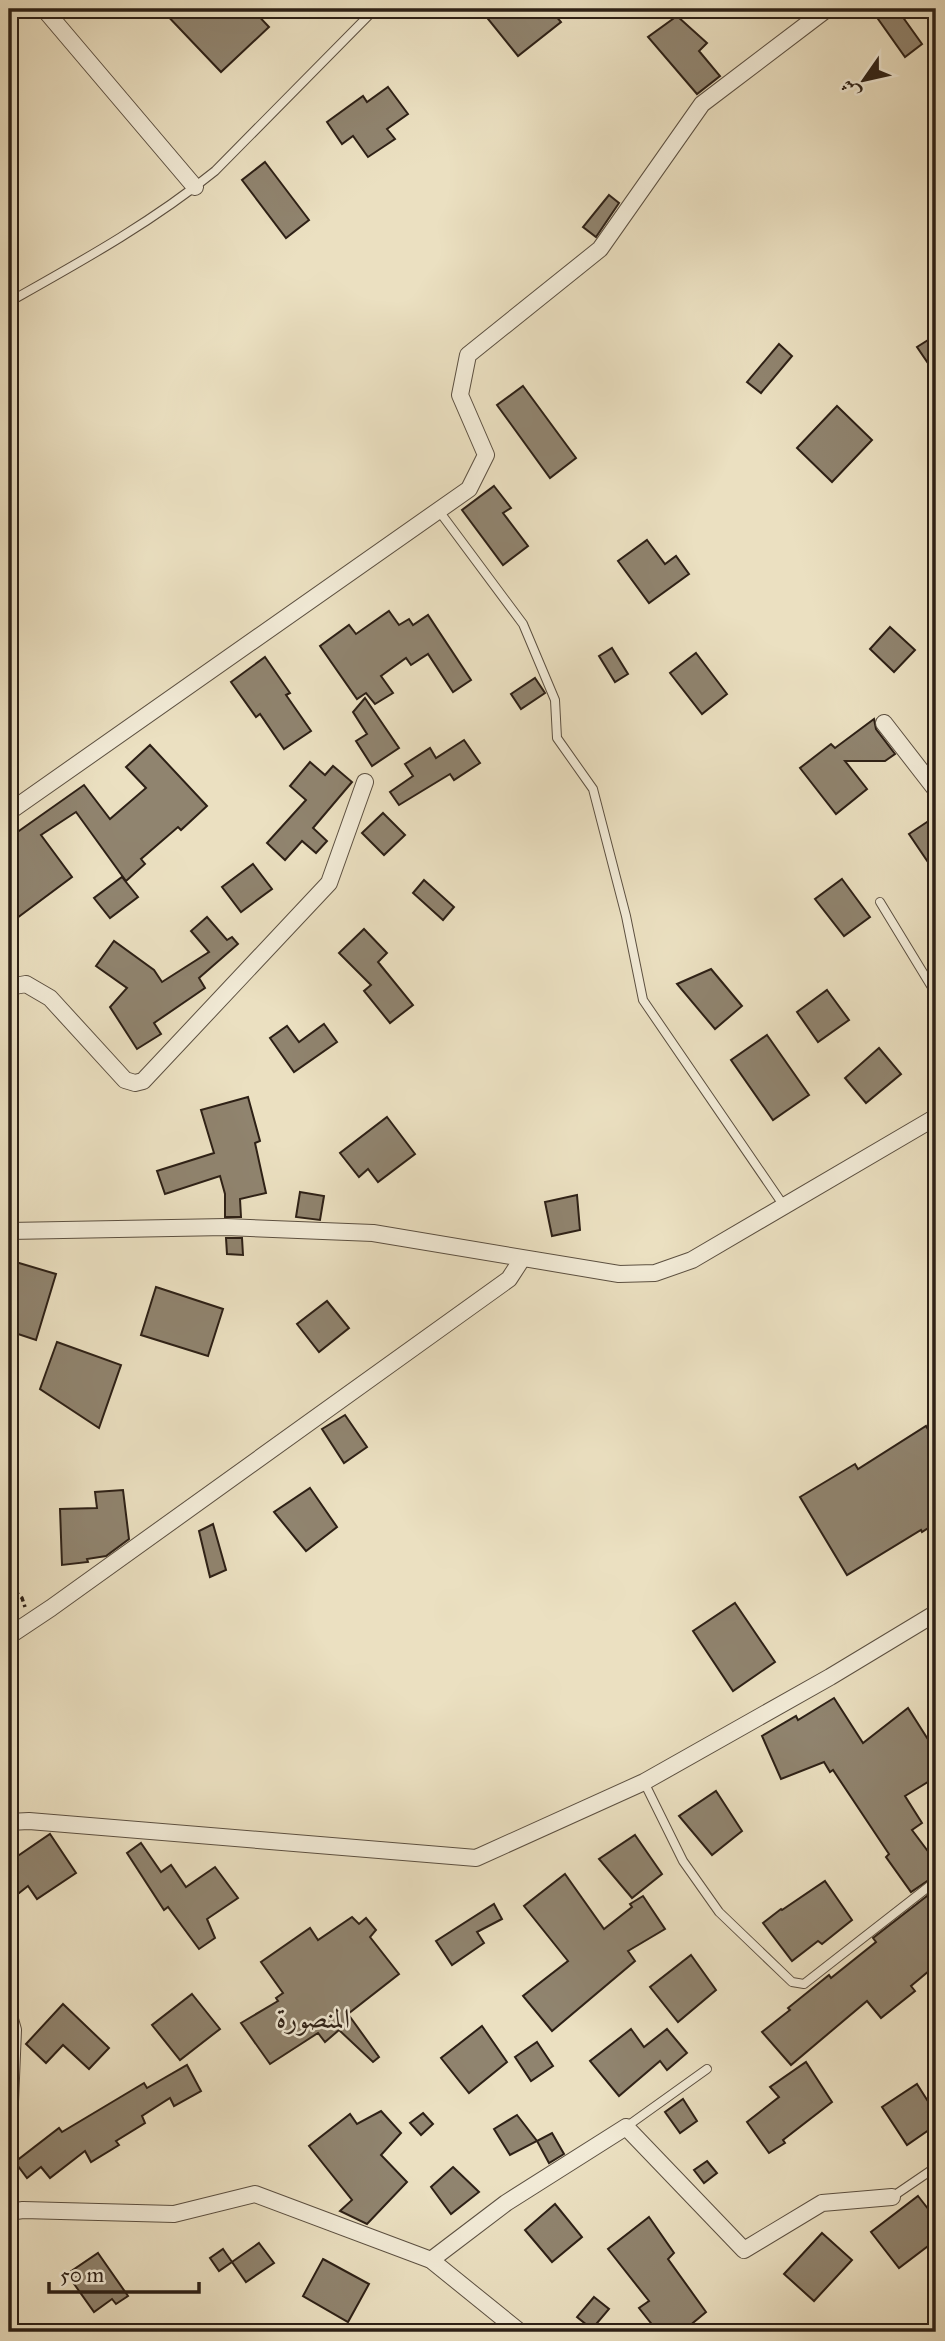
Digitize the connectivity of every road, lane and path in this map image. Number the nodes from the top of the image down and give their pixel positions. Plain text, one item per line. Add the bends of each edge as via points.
1 (44, 9) edge
2 (375, 9) edge
3 (827, 9) edge
4 (195, 187) junction
5 (9, 302) edge
6 (439, 511) junction
7 (884, 723) dead end
8 (365, 782) dead end
9 (936, 790) edge
10 (9, 812) edge
11 (880, 902) dead end
12 (9, 987) edge
13 (936, 994) edge
14 (9, 1003) edge
15 (9, 1011) edge
16 (936, 1117) edge
17 (784, 1206) junction
18 (9, 1231) edge
19 (522, 1259) junction
20 (9, 1585) edge
21 (936, 1613) edge
22 (31, 1622) junction
23 (9, 1636) edge
24 (644, 1782) junction
25 (9, 1822) edge
26 (936, 1881) edge
27 (9, 2016) edge
28 (708, 2069) dead end
29 (9, 2126) edge
30 (626, 2127) junction
31 (936, 2167) edge
32 (892, 2197) joint
33 (9, 2212) edge
34 (432, 2260) junction
35 (520, 2332) edge

1 - 4 street
2 - 4 lane
3 - 6 street via 702,104 600,249 468,355 460,395 486,455 469,489
4 - 5 lane via 99,251
6 - 10 street
6 - 17 lane via 523,624 555,700 557,738 593,789 643,1000
7 - 9 street
8 - 12 street via 329,883 143,1081 125,1080 50,998 26,984
11 - 13 lane
14 - 15 street
16 - 17 street
17 - 19 street via 692,1261 655,1273 619,1274
18 - 19 street via 226,1227 373,1234
19 - 22 street via 509,1279
20 - 22 path via 22,1598
21 - 24 street
22 - 23 street
24 - 25 street via 476,1858
24 - 26 lane via 682,1861 719,1912 792,1982 804,1984
27 - 29 street via 13,2030
28 - 30 lane
30 - 32 street via 744,2250 822,2203
30 - 34 street via 506,2203
31 - 32 lane
33 - 34 street via 174,2214 255,2194
34 - 35 street

